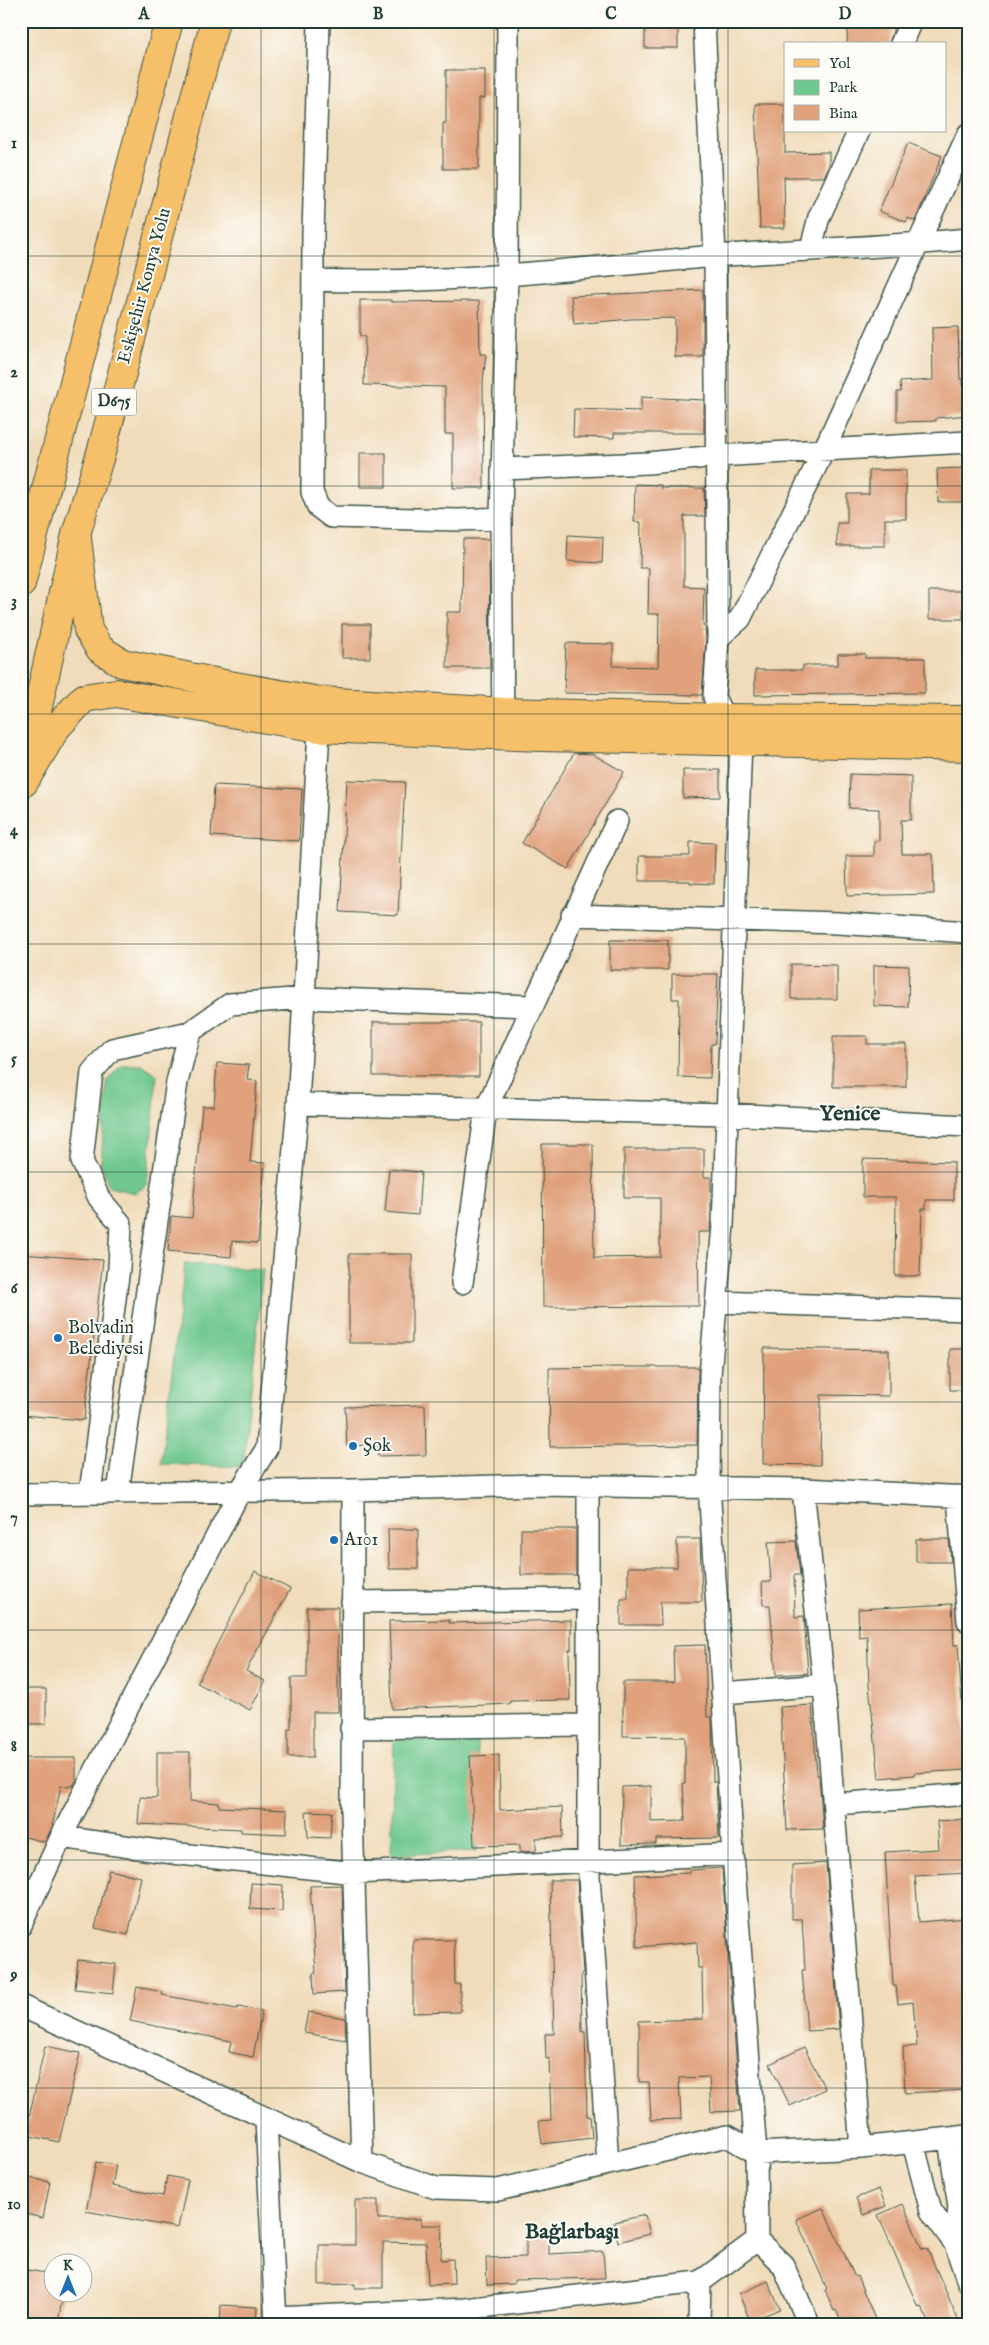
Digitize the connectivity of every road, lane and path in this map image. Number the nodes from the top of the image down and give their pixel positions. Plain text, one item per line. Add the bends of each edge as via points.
1 (169, 21) edge
2 (215, 21) edge
3 (320, 21) edge
4 (508, 21) edge
5 (704, 21) edge
6 (911, 21) edge
7 (902, 42) edge
8 (860, 132) edge
9 (968, 134) edge
10 (968, 239) edge
11 (917, 244) junction
12 (812, 248) junction
13 (716, 256) junction
14 (507, 275) junction
15 (314, 280) junction
16 (968, 442) edge
17 (824, 450) junction
18 (717, 456) junction
19 (502, 469) junction
20 (501, 518) junction
21 (76, 534) junction
22 (21, 583) edge
23 (718, 638) junction
24 (320, 714) junction
25 (724, 718) junction
26 (968, 720) edge
27 (504, 724) junction
28 (741, 742) junction
29 (968, 747) edge
30 (21, 784) edge
31 (21, 788) edge
32 (617, 821) dead end
33 (572, 915) junction
34 (735, 920) junction
35 (968, 932) edge
36 (305, 998) junction
37 (532, 1006) junction
38 (190, 1032) junction
39 (298, 1104) junction
40 (486, 1109) junction
41 (727, 1114) junction
42 (968, 1126) edge
43 (462, 1283) dead end
44 (716, 1302) junction
45 (968, 1310) edge
46 (709, 1486) junction
47 (588, 1487) junction
48 (803, 1489) junction
49 (352, 1490) junction
50 (240, 1491) junction
51 (118, 1492) junction
52 (90, 1493) junction
53 (21, 1494) edge
54 (963, 1497) edge
55 (588, 1599) junction
56 (352, 1602) junction
57 (968, 1621) edge
58 (824, 1685) junction
59 (722, 1693) junction
60 (587, 1725) junction
61 (351, 1728) junction
62 (968, 1794) edge
63 (834, 1804) junction
64 (61, 1837) junction
65 (733, 1854) junction
66 (588, 1861) junction
67 (355, 1874) junction
68 (21, 1925) edge
69 (21, 2006) edge
70 (266, 2119) junction
71 (959, 2137) edge
72 (913, 2143) junction
73 (861, 2148) junction
74 (756, 2153) junction
75 (362, 2162) junction
76 (608, 2164) junction
77 (757, 2240) junction
78 (955, 2244) junction
79 (700, 2282) junction
80 (968, 2282) edge
81 (464, 2316) edge
82 (276, 2321) edge
83 (699, 2324) edge
84 (809, 2324) edge

1 - 22 main road, D675
2 - 21 main road, Eskişehir Konya Yolu / D675 via 102,449
3 - 15 street
4 - 14 street
5 - 13 street
6 - 7 street
8 - 12 street via 819,217
9 - 11 street
10 - 11 street
11 - 12 street
11 - 17 street
12 - 13 street
13 - 14 street
13 - 18 street
14 - 15 street via 381,282
14 - 19 street
15 - 20 street via 312,492 318,507 331,517
16 - 17 street
17 - 18 street
17 - 23 street via 740,619
18 - 19 street via 648,463
18 - 23 street
19 - 20 street
20 - 27 street
21 - 24 main road via 88,630 100,649 122,663 273,694
21 - 30 main road, Eskişehir Konya Yolu / D675
23 - 25 street via 714,697
24 - 27 main road
24 - 31 main road via 116,693 84,698 56,728
24 - 36 street
25 - 26 main road
25 - 27 main road
25 - 28 street
27 - 28 main road
28 - 29 main road
28 - 34 street
32 - 33 street
33 - 34 street
33 - 37 street
34 - 35 street via 838,922
34 - 41 street
36 - 37 street
36 - 38 street via 230,1004
36 - 39 street
37 - 40 street
38 - 51 street via 177,1082
38 - 52 street via 112,1049 92,1072 82,1161 99,1198 121,1224 119,1268
39 - 40 street
39 - 50 street via 267,1448
40 - 41 street
40 - 43 street
41 - 42 street
41 - 44 street
44 - 45 street
44 - 46 street via 710,1375
46 - 47 street
46 - 48 street
46 - 59 street
47 - 49 street via 538,1485
47 - 55 street
48 - 54 street
48 - 58 street
49 - 50 street
49 - 56 street
50 - 51 street
50 - 64 street
51 - 52 street
52 - 53 street
54 - 57 street
55 - 56 street
55 - 60 street
56 - 61 street
58 - 59 street
58 - 63 street
59 - 65 street
60 - 61 street
60 - 66 street
61 - 67 street
62 - 63 street
63 - 73 street
64 - 67 street
64 - 68 street
65 - 66 street
65 - 74 street
66 - 67 street
66 - 76 street
67 - 75 street
69 - 70 street
70 - 75 street
70 - 82 street
71 - 72 street
71 - 78 street
72 - 73 street
72 - 78 street via 931,2211
73 - 74 street
74 - 76 street via 727,2136
74 - 77 street
75 - 76 street via 436,2188 498,2190
77 - 79 street
77 - 84 street via 783,2265
78 - 80 street
79 - 81 street
79 - 83 street
81 - 82 street

